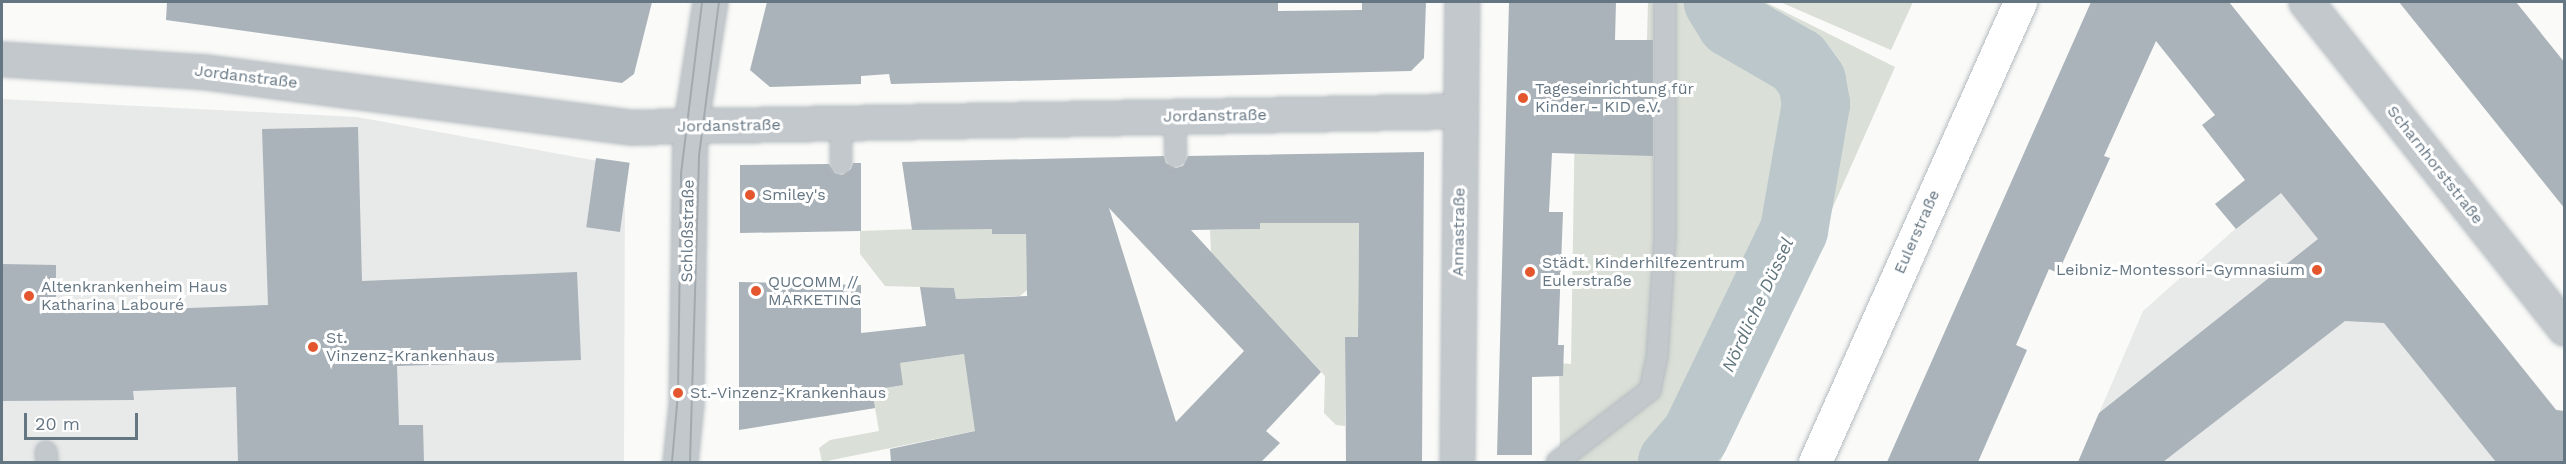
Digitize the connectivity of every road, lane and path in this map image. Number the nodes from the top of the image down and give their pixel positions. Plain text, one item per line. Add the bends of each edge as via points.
1 (710, 2) edge
2 (1462, 2) edge
3 (1665, 2) edge
4 (2020, 2) edge
5 (2306, 2) edge
6 (2, 59) edge
7 (1460, 111) junction
8 (1175, 117) junction
9 (841, 124) junction
10 (690, 128) junction
11 (1176, 156) dead end
12 (842, 164) dead end
13 (2565, 328) edge
14 (682, 462) edge
15 (1457, 462) edge
16 (1557, 462) edge
17 (1815, 462) edge

1 - 10 street, Schloßstraße
2 - 7 street, Annastraße
3 - 16 lane via 1665,237 1658,358 1650,390
4 - 17 main road, Eulerstraße
5 - 13 street, Scharnhorststraße
6 - 10 street, Jordanstraße via 206,72 631,127
7 - 8 street, Jordanstraße
7 - 15 street, Annastraße
8 - 9 street, Jordanstraße
8 - 11 lane
9 - 10 street, Jordanstraße
9 - 12 lane
10 - 14 street, Schloßstraße

